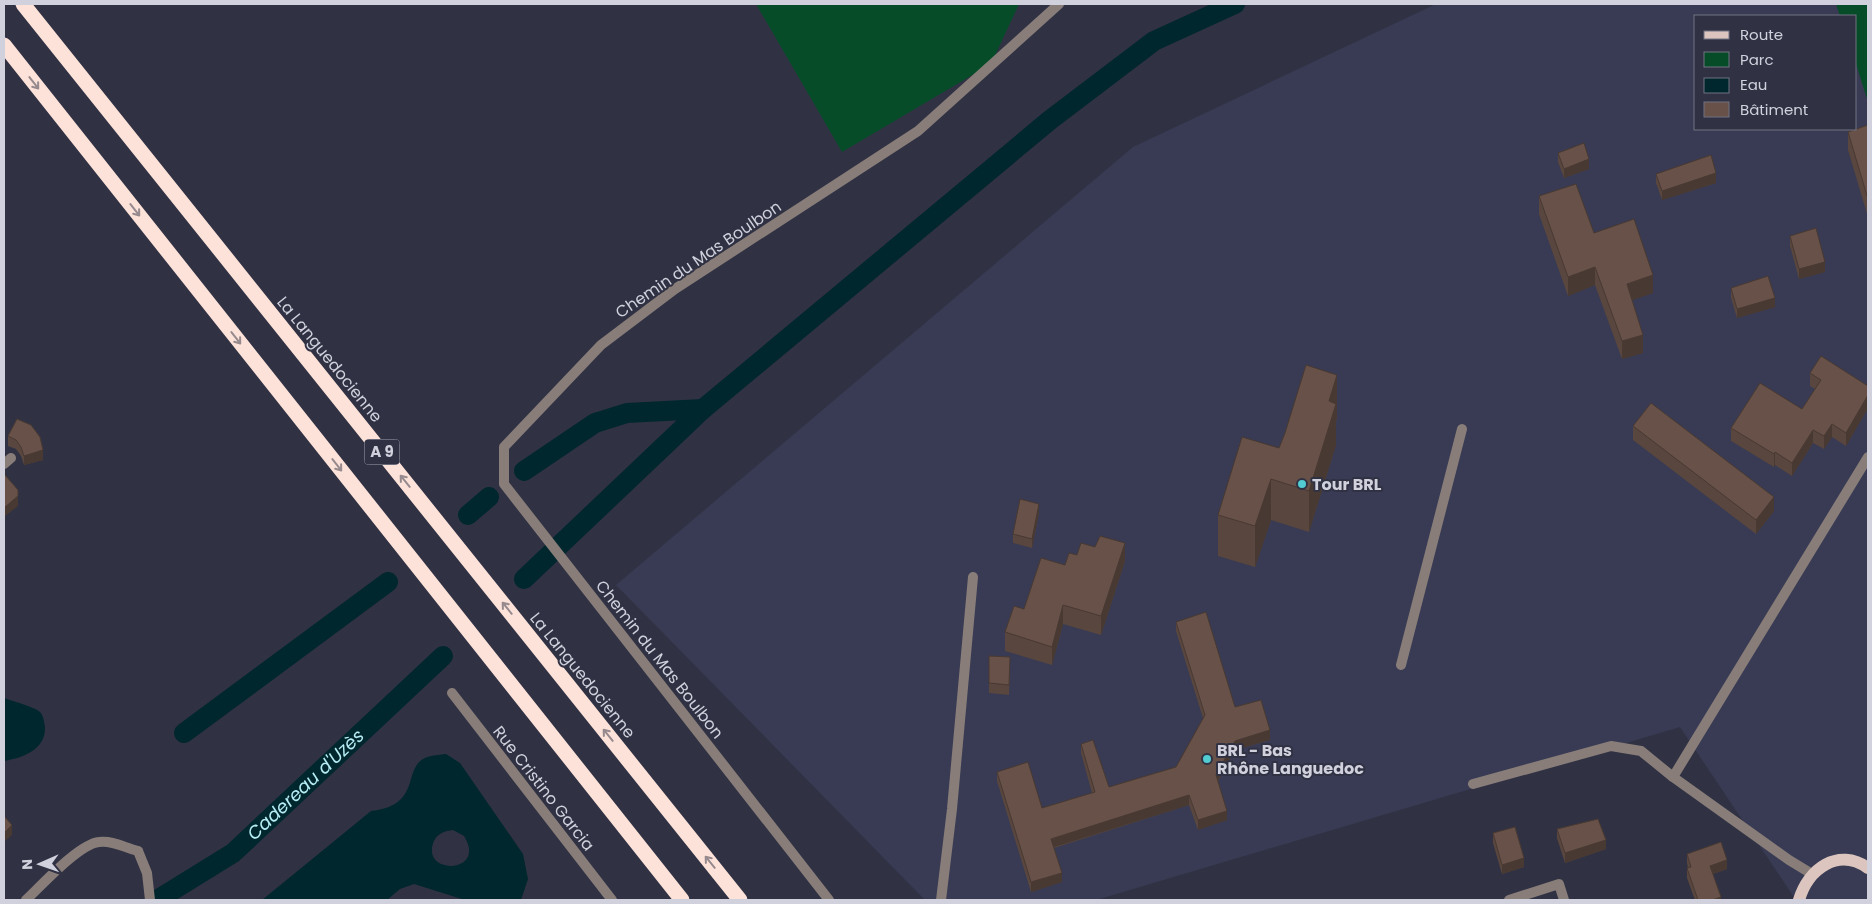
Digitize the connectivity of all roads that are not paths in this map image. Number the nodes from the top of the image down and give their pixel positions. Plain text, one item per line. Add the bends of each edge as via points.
1 (23, 4) edge
2 (1059, 4) edge
3 (4, 45) edge
4 (1462, 429) dead end
5 (1868, 457) edge
6 (973, 577) dead end
7 (1401, 665) dead end
8 (452, 694) dead end
9 (1673, 777) junction
10 (1473, 784) dead end
11 (1867, 864) edge
12 (1812, 874) junction
13 (26, 900) edge
14 (150, 900) edge
15 (612, 900) edge
16 (682, 900) edge
17 (740, 900) edge
18 (829, 900) edge
19 (941, 900) edge
20 (1509, 900) edge
21 (1564, 900) edge
22 (1799, 900) edge

17 -> 1 highway, La Languedocienne / A 9
2 - 18 street, Chemin du Mas Boulbon via 918,131 675,288 601,345 504,448 504,484
3 -> 16 highway, A 9
4 - 7 street
5 - 9 street
6 - 19 street
8 - 15 street, Rue Cristino Garcia
9 - 10 street via 1641,751 1611,746
9 - 12 street
11 - 12 main road via 1836,861 1823,865
12 - 22 main road
13 - 14 street via 84,847 99,842 138,850 147,873
20 - 21 street via 1559,884

